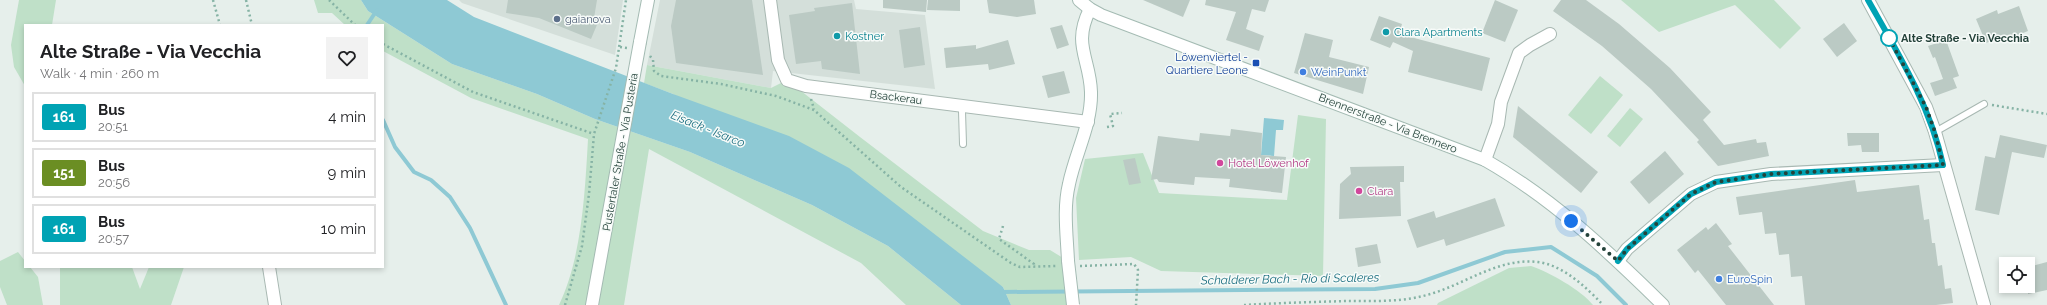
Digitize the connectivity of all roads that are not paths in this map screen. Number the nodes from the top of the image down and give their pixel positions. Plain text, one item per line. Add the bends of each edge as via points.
1 (648, 0) edge
2 (770, 0) edge
3 (1079, 0) edge
4 (1868, 0) edge
5 (1090, 9) junction
6 (1550, 34) dead end
7 (1984, 104) road end
8 (967, 106) junction
9 (1088, 122) junction
10 (1935, 132) junction
11 (963, 144) dead end
12 (1485, 160) junction
13 (1943, 165) junction
14 (1618, 261) junction
15 (269, 268) edge
16 (275, 305) edge
17 (592, 305) edge
18 (1073, 305) edge
19 (1663, 305) edge
20 (1984, 305) edge

1 - 17 street, Pustertaler Straße - Via Pusteria, bridge
2 - 8 street, Bsackerau via 778,60 787,80 806,86
3 - 5 street, Brennerstraße - Via Brennero
4 - 10 street via 1926,107
5 - 9 street via 1081,33 1091,93
5 - 12 street, Brennerstraße - Via Brennero
6 - 12 street via 1519,53 1501,102 1498,124
7 - 10 lane
8 - 9 street, Bsackerau
8 - 11 lane via 962,111
9 - 18 street, bridge via 1068,186 1066,203 1068,264
10 - 13 street
12 - 14 street, Brennerstraße - Via Brennero via 1539,194
13 - 14 street via 1771,174 1716,182 1691,194 1627,249
13 - 20 street
14 - 19 street, Brennerstraße - Via Brennero
15 - 16 street

